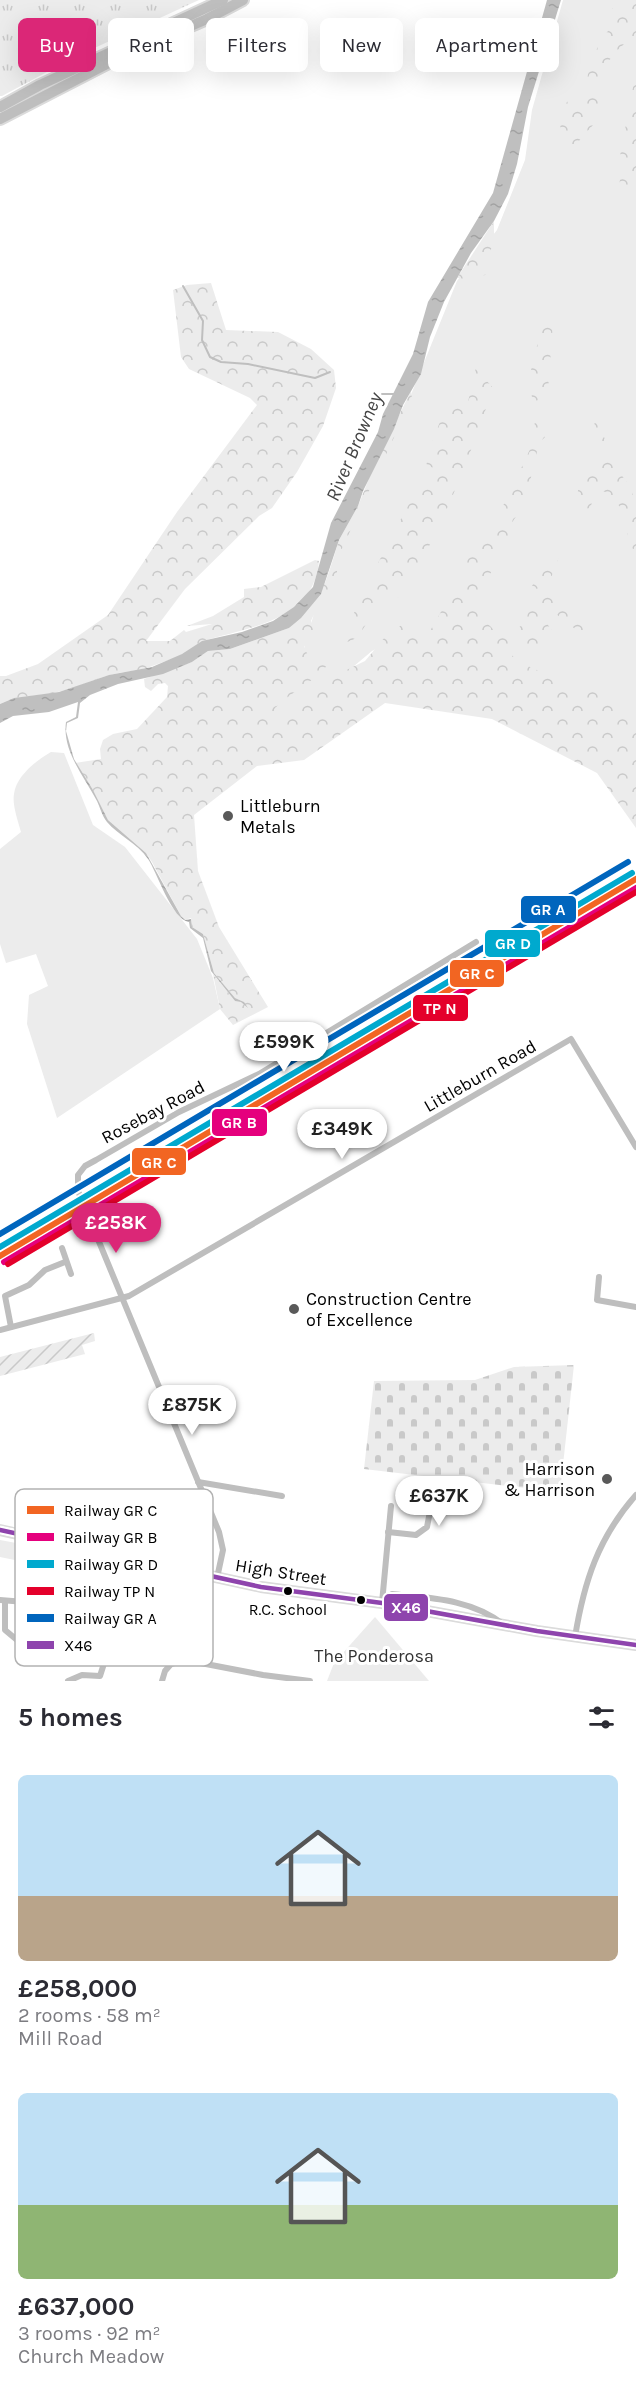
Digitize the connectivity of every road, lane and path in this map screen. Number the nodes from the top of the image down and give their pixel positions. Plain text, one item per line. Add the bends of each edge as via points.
1 (223, 0) edge
2 (243, 0) edge
3 (0, 107) edge
4 (0, 119) edge
5 (476, 942) dead end
6 (636, 1147) edge
7 (62, 1248) dead end
8 (65, 1262) junction
9 (71, 1274) dead end
10 (599, 1277) dead end
11 (122, 1299) junction
12 (636, 1307) edge
13 (11, 1327) junction
14 (0, 1330) edge
15 (198, 1482) junction
16 (201, 1489) edge
17 (636, 1495) edge
18 (282, 1496) dead end
19 (414, 1499) dead end
20 (391, 1506) dead end
21 (213, 1520) edge
22 (0, 1530) edge
23 (388, 1532) junction
24 (15, 1533) edge
25 (213, 1577) edge
26 (217, 1578) junction
27 (3, 1600) edge
28 (382, 1604) junction
29 (506, 1626) junction
30 (575, 1637) junction
31 (15, 1638) edge
32 (636, 1645) edge
33 (213, 1665) edge
34 (103, 1666) edge
35 (169, 1666) edge
36 (68, 1681) edge
37 (162, 1681) edge
38 (310, 1681) edge

1 - 3 highway
2 - 4 highway
5 - 11 street, Rosebay Road via 268,1069 179,1112 85,1166 78,1175 78,1191
6 - 11 street, Littleburn Road via 571,1039
7 - 8 street
8 - 9 street
8 - 13 street via 5,1296
10 - 12 street via 597,1300
11 - 13 street, Littleburn Road
11 - 15 street
13 - 14 street, Littleburn Road
15 - 16 street
15 - 18 street
17 - 30 street via 596,1554
19 - 23 street via 432,1501 427,1527 416,1534
20 - 23 street
21 - 26 street via 222,1543
22 - 24 main road, High Street
23 - 28 street
25 - 26 main road, High Street
26 - 28 main road, High Street
27 - 31 street via 5,1630
28 - 29 main road, High Street
28 - 29 street via 392,1594 449,1600 492,1615
29 - 30 main road, High Street
30 - 32 main road, High Street
33 - 38 street
34 - 36 street via 100,1676 82,1675
35 - 37 street

